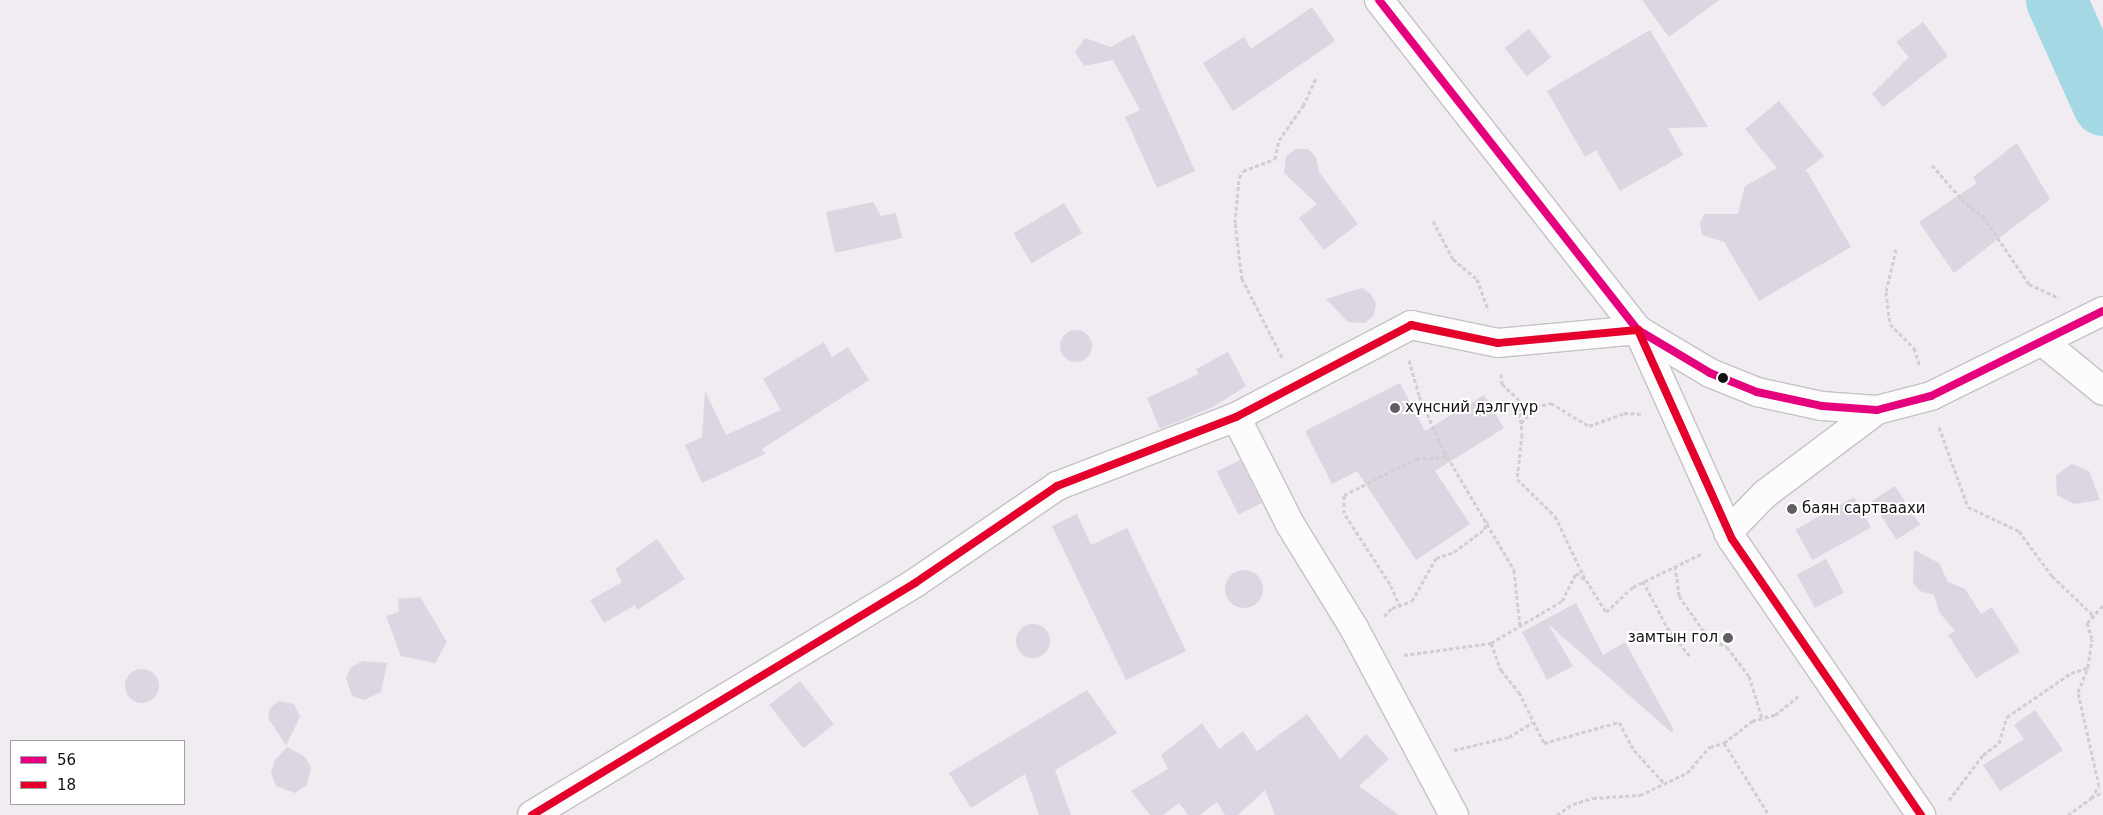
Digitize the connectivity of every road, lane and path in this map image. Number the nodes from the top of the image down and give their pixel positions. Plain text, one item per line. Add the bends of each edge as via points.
1 (1379, 0) edge
2 (1316, 78) dead end
3 (1932, 165) dead end
4 (1433, 221) dead end
5 (1896, 249) dead end
6 (2100, 313) edge
7 (2069, 328) junction
8 (1638, 330) junction
9 (1389, 337) junction
10 (1498, 342) junction
11 (2043, 342) junction
12 (1291, 388) junction
13 (2103, 391) edge
14 (1931, 396) junction
15 (1877, 410) junction
16 (1674, 415) junction
17 (1236, 417) junction
18 (1521, 423) junction
19 (1448, 456) junction
20 (1948, 457) dead end
21 (1488, 521) junction
22 (1730, 536) junction
23 (1675, 566) junction
24 (1586, 580) junction
25 (1643, 581) junction
26 (2103, 605) edge
27 (1400, 607) junction
28 (2094, 616) junction
29 (1520, 627) junction
30 (1491, 643) junction
31 (1366, 650) junction
32 (1690, 656) dead end
33 (2088, 667) junction
34 (1825, 675) junction
35 (1762, 718) junction
36 (1533, 722) junction
37 (1724, 743) junction
38 (1426, 762) junction
39 (1664, 783) junction
40 (2103, 792) edge
41 (2091, 798) junction
42 (1946, 803) dead end
43 (532, 815) edge
44 (1454, 815) edge
45 (1557, 815) edge
46 (1769, 815) edge
47 (1921, 815) edge
48 (2068, 815) edge

1 - 8 street
2 - 12 path via 1303,106 1279,140 1275,159 1243,171 1239,178 1235,224 1242,279 1284,361
3 - 7 path via 1966,204 1983,216 2029,284 2044,294 2060,298
4 - 10 path via 1453,259 1477,279
5 - 14 path via 1886,292 1890,324 1914,348
6 - 7 street
7 - 11 street
8 - 10 street
8 - 15 street via 1710,373 1757,392 1822,406
8 - 16 street
9 - 10 street via 1411,325
9 - 12 street
9 - 19 path via 1406,352 1419,396
10 - 18 path via 1502,384 1518,400
11 - 13 street
11 - 14 street
12 - 17 street
14 - 15 street
15 - 22 street via 1764,494
16 - 18 path via 1624,413 1588,426 1551,403 1536,407
16 - 22 street
17 - 31 street via 1290,524
17 - 43 street via 1057,486 914,583
18 - 24 path via 1517,479 1555,516
19 - 21 path
19 - 27 path via 1416,459 1390,469 1381,478 1344,495 1344,513 1390,584
20 - 28 path via 1968,508 2019,531 2052,576
21 - 27 path via 1484,529 1454,552 1436,558 1412,601
21 - 29 path via 1514,570
22 - 23 path
22 - 34 street
23 - 25 path
23 - 35 path via 1679,596 1708,637 1727,647 1749,676
24 - 25 path via 1606,612
24 - 29 path via 1576,573 1562,601
25 - 32 path via 1667,627
26 - 28 path
27 - 31 path via 1392,608
28 - 33 path via 2087,623 2092,639
29 - 30 path
30 - 31 path
30 - 36 path via 1501,670 1519,692
31 - 38 street
33 - 41 path via 2078,692 2099,786
33 - 42 path via 2071,673 2007,717 1999,743 1984,755
34 - 35 path via 1775,715
34 - 47 street
35 - 37 path via 1752,721
36 - 38 path via 1509,737 1444,752
36 - 39 path via 1544,743 1619,722 1634,750
37 - 39 path via 1710,747 1686,773
37 - 46 path
38 - 44 street
39 - 45 path via 1640,795 1593,798 1573,804
40 - 41 path
41 - 48 path

